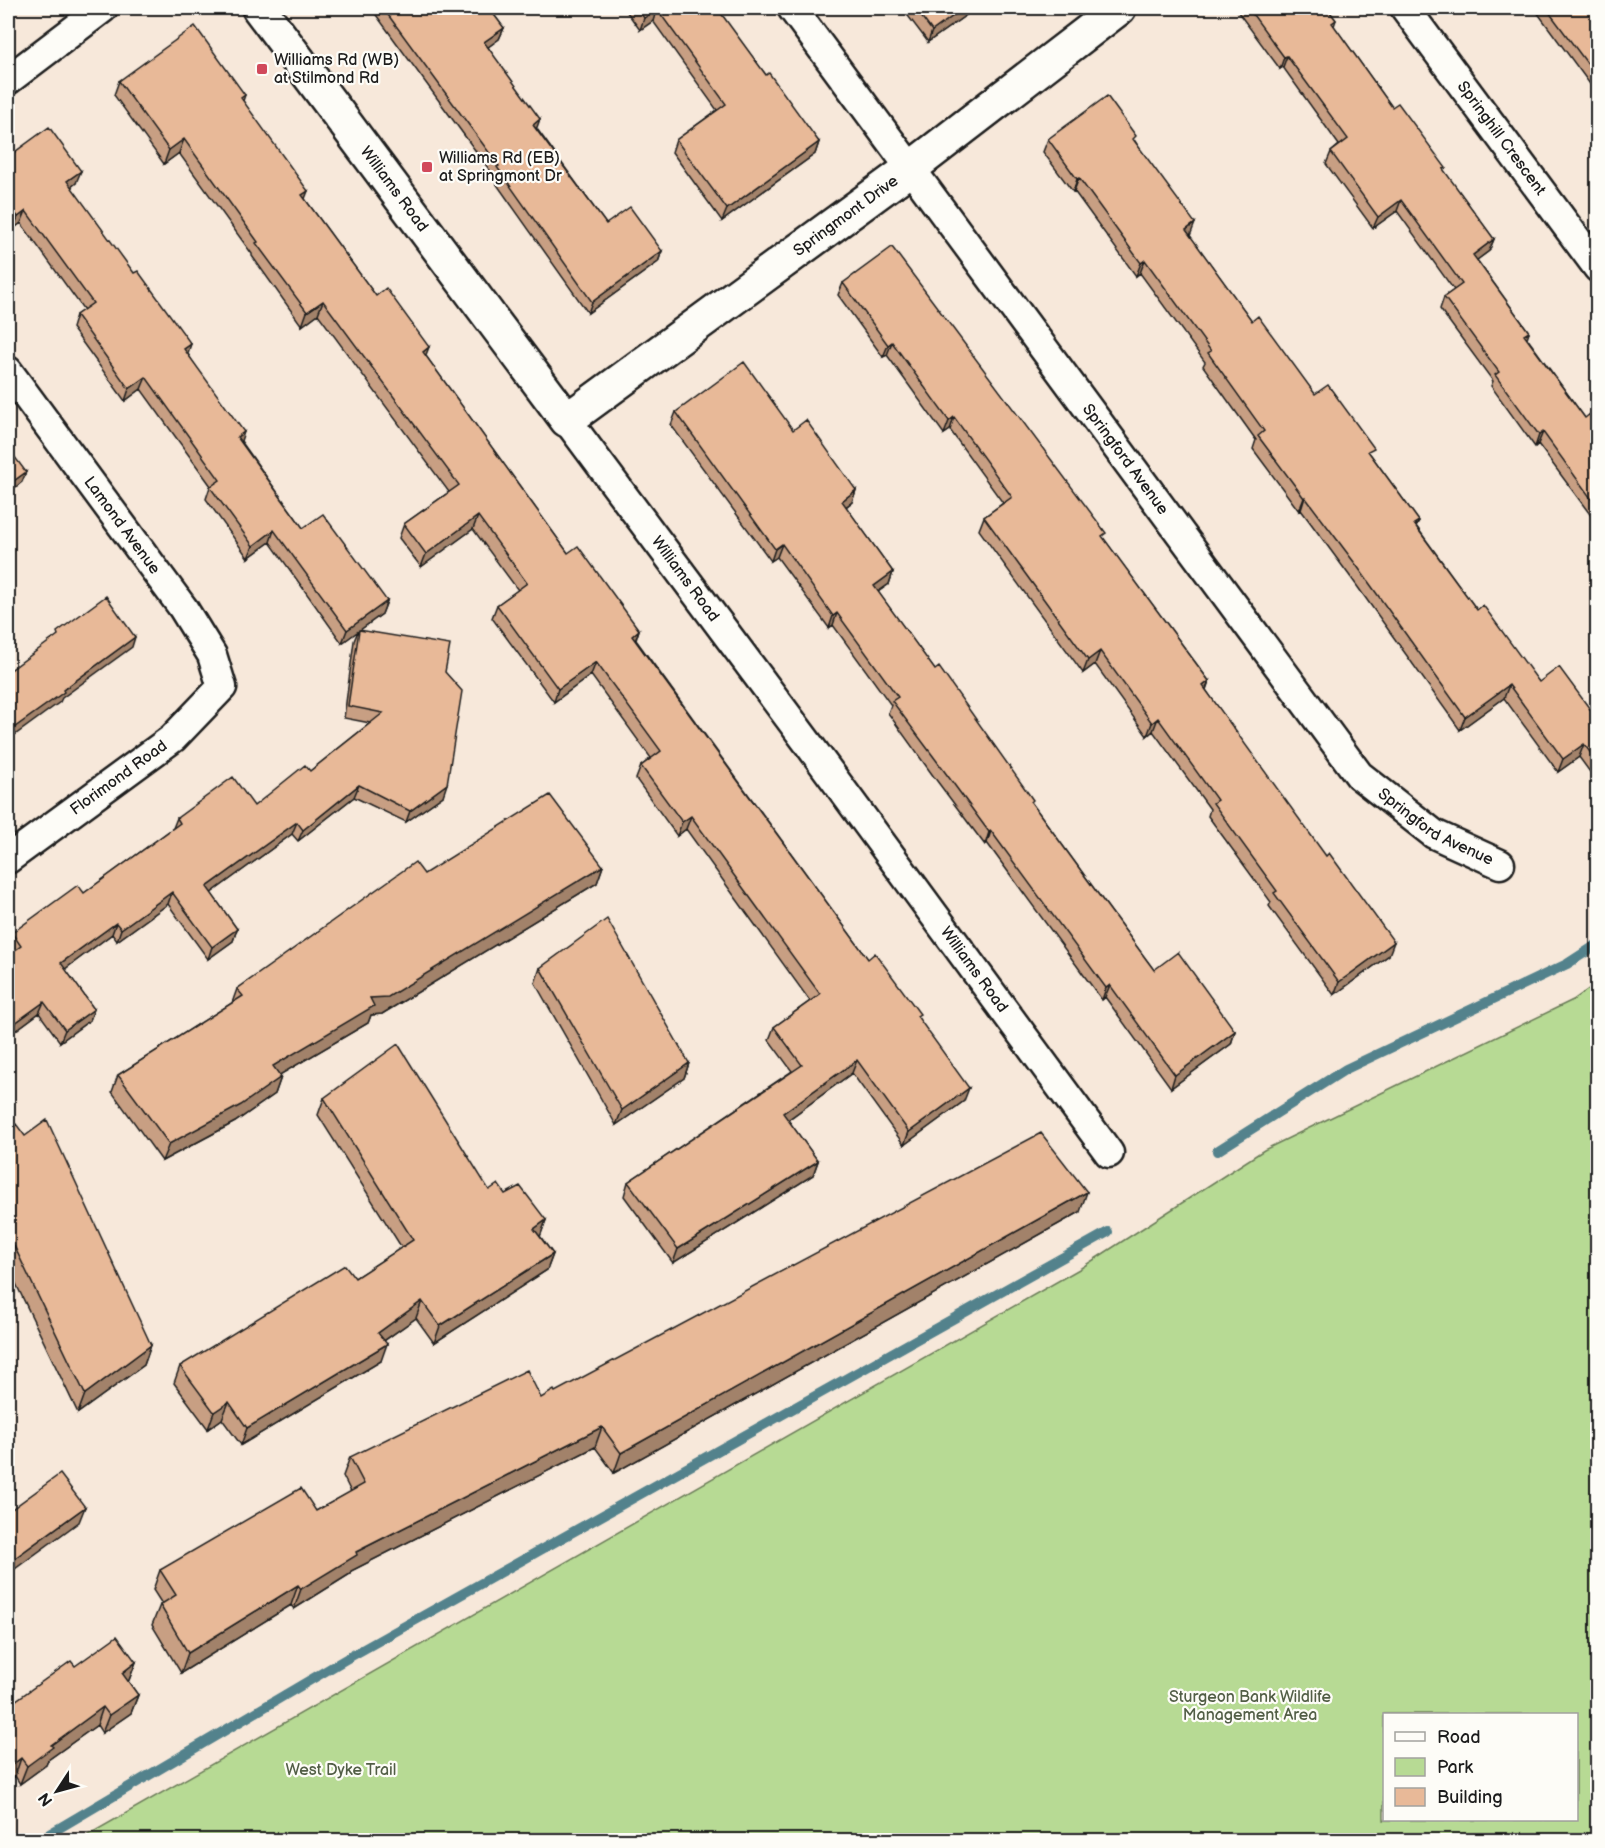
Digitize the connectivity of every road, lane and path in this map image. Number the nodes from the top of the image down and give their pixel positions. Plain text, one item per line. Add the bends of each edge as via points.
1 (103, 8) edge
2 (259, 8) edge
3 (792, 8) edge
4 (1119, 8) edge
5 (1405, 8) edge
6 (8, 80) edge
7 (911, 168) junction
8 (1598, 268) edge
9 (8, 371) edge
10 (567, 420) junction
11 (222, 687) joint
12 (8, 859) edge
13 (1500, 864) dead end
14 (1109, 1153) dead end

1 - 6 street
2 - 10 street, Williams Road
3 - 7 street, Springford Avenue
4 - 7 street, Springmont Drive
5 - 8 street, Springhill Crescent
7 - 10 street, Springmont Drive
7 - 13 street, Springford Avenue via 1359,775 1434,834
9 - 11 street, Lamond Avenue via 183,608 212,655
10 - 14 street, Williams Road
11 - 12 street, Florimond Road via 173,738

